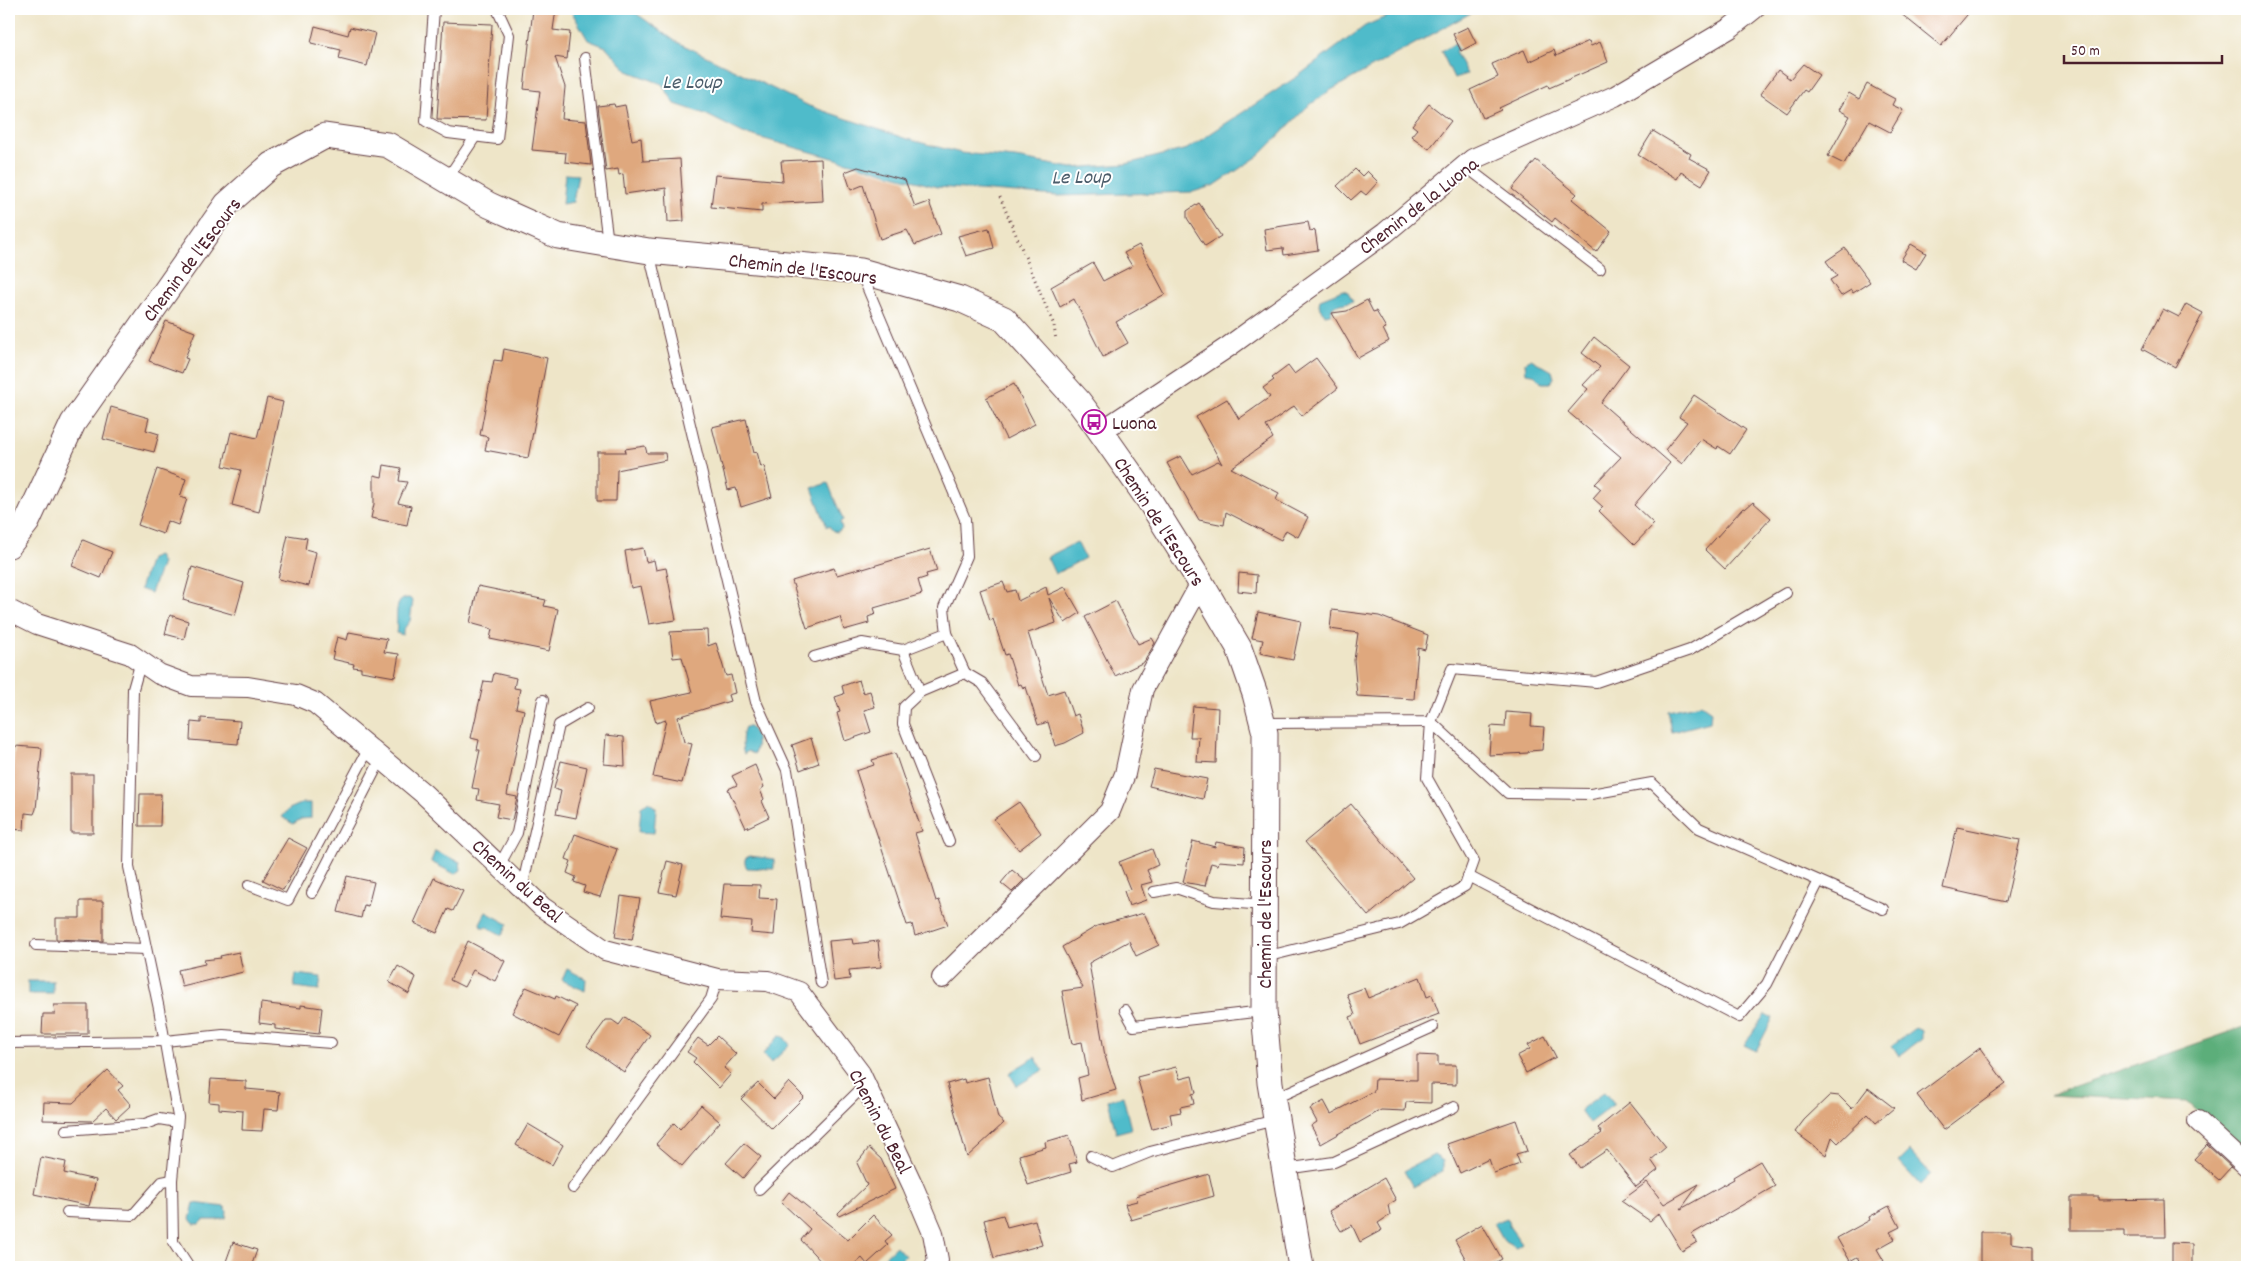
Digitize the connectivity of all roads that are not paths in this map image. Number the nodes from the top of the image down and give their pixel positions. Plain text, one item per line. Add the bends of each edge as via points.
1 (434, 9) edge
2 (497, 9) edge
3 (1754, 9) edge
4 (585, 58) dead end
5 (476, 137) junction
6 (1465, 166) junction
7 (446, 179) junction
8 (608, 244) junction
9 (649, 251) junction
10 (1600, 269) dead end
11 (861, 272) junction
12 (1100, 432) junction
13 (9, 545) edge
14 (1201, 584) junction
15 (1786, 593) dead end
16 (9, 610) edge
17 (947, 633) junction
18 (903, 650) junction
19 (814, 657) dead end
20 (140, 662) junction
21 (965, 673) junction
22 (920, 692) junction
23 (543, 700) dead end
24 (588, 708) dead end
25 (1430, 722) junction
26 (1262, 723) junction
27 (375, 754) junction
28 (1036, 756) dead end
29 (949, 841) dead end
30 (499, 866) junction
31 (1468, 876) junction
32 (1819, 881) junction
33 (249, 885) dead end
34 (522, 888) junction
35 (312, 892) dead end
36 (1154, 892) dead end
37 (1264, 905) junction
38 (1883, 909) dead end
39 (36, 945) dead end
40 (146, 950) junction
41 (1264, 957) junction
42 (942, 978) dead end
43 (717, 979) junction
44 (821, 983) dead end
45 (1125, 1010) dead end
46 (1264, 1011) junction
47 (1433, 1027) dead end
48 (164, 1041) junction
49 (9, 1043) edge
50 (331, 1044) dead end
51 (865, 1085) junction
52 (1454, 1107) dead end
53 (1275, 1109) junction
54 (2198, 1121) dead end
55 (178, 1122) junction
56 (66, 1130) dead end
57 (1092, 1156) dead end
58 (2247, 1166) edge
59 (1285, 1169) junction
60 (172, 1180) junction
61 (573, 1188) dead end
62 (759, 1189) dead end
63 (67, 1212) dead end
64 (188, 1264) dead end
65 (935, 1267) edge
66 (1301, 1267) edge

1 - 5 lane via 426,121 448,132
2 - 5 lane via 509,35 497,139
3 - 6 street, Chemin de la Luona via 1730,28 1615,96
4 - 8 lane
5 - 7 lane
6 - 10 lane
6 - 12 street, Chemin de la Luona via 1377,238 1228,347
7 - 8 street, Chemin de l'Escours via 489,205 558,236
7 - 13 street, Chemin de l'Escours via 388,145 325,136 271,165 227,204 73,423 27,522
8 - 9 street, Chemin de l'Escours
9 - 11 street, Chemin de l'Escours
9 - 44 lane via 756,702 787,770
11 - 12 street, Chemin de l'Escours via 960,299 1004,318 1079,402
11 - 17 lane via 965,519 967,556 944,608
12 - 14 street, Chemin de l'Escours via 1151,503
14 - 26 street, Chemin de l'Escours via 1239,648
14 - 42 street via 1143,689 1125,774 1110,811
15 - 25 lane via 1690,650 1596,682 1452,669
16 - 20 street, Chemin du Beal via 37,624 130,654
17 - 18 lane
17 - 21 lane
18 - 19 lane via 862,643
18 - 22 lane
20 - 27 street, Chemin du Beal via 158,674 191,686 248,687 296,695 315,703
20 - 40 lane via 133,689 129,867
21 - 22 lane
21 - 28 lane via 982,683
22 - 29 lane via 904,707 903,724
23 - 30 lane via 517,833
24 - 34 lane via 559,725
25 - 26 lane
25 - 31 lane via 1427,778 1474,861
25 - 32 lane via 1508,793 1591,794 1652,783 1699,828
26 - 37 street, Chemin de l'Escours via 1265,732
27 - 30 street, Chemin du Beal via 424,794
27 - 33 lane via 288,900
27 - 35 lane
30 - 34 street, Chemin du Beal
31 - 32 lane via 1739,1018 1767,984
31 - 41 lane via 1465,886 1399,924
32 - 38 lane
34 - 43 street, Chemin du Beal via 542,907 605,950
36 - 37 lane via 1176,888 1214,902
37 - 41 street, Chemin de l'Escours
39 - 40 lane
40 - 48 lane
41 - 46 street, Chemin de l'Escours
43 - 51 street, Chemin du Beal via 768,981 798,992 860,1073
43 - 61 lane via 711,999
45 - 46 lane via 1134,1026
46 - 53 street, Chemin de l'Escours
47 - 53 lane
48 - 49 lane
48 - 50 lane via 223,1036
48 - 55 lane
51 - 62 lane
51 - 65 street, Chemin du Beal via 933,1233 938,1260
52 - 59 lane via 1334,1162
53 - 57 lane via 1112,1167
53 - 59 street, Chemin de l'Escours
54 - 58 street
55 - 56 lane via 159,1120
55 - 60 lane
59 - 66 street, Chemin de l'Escours
60 - 63 lane via 162,1182 132,1215
60 - 64 lane via 173,1242

